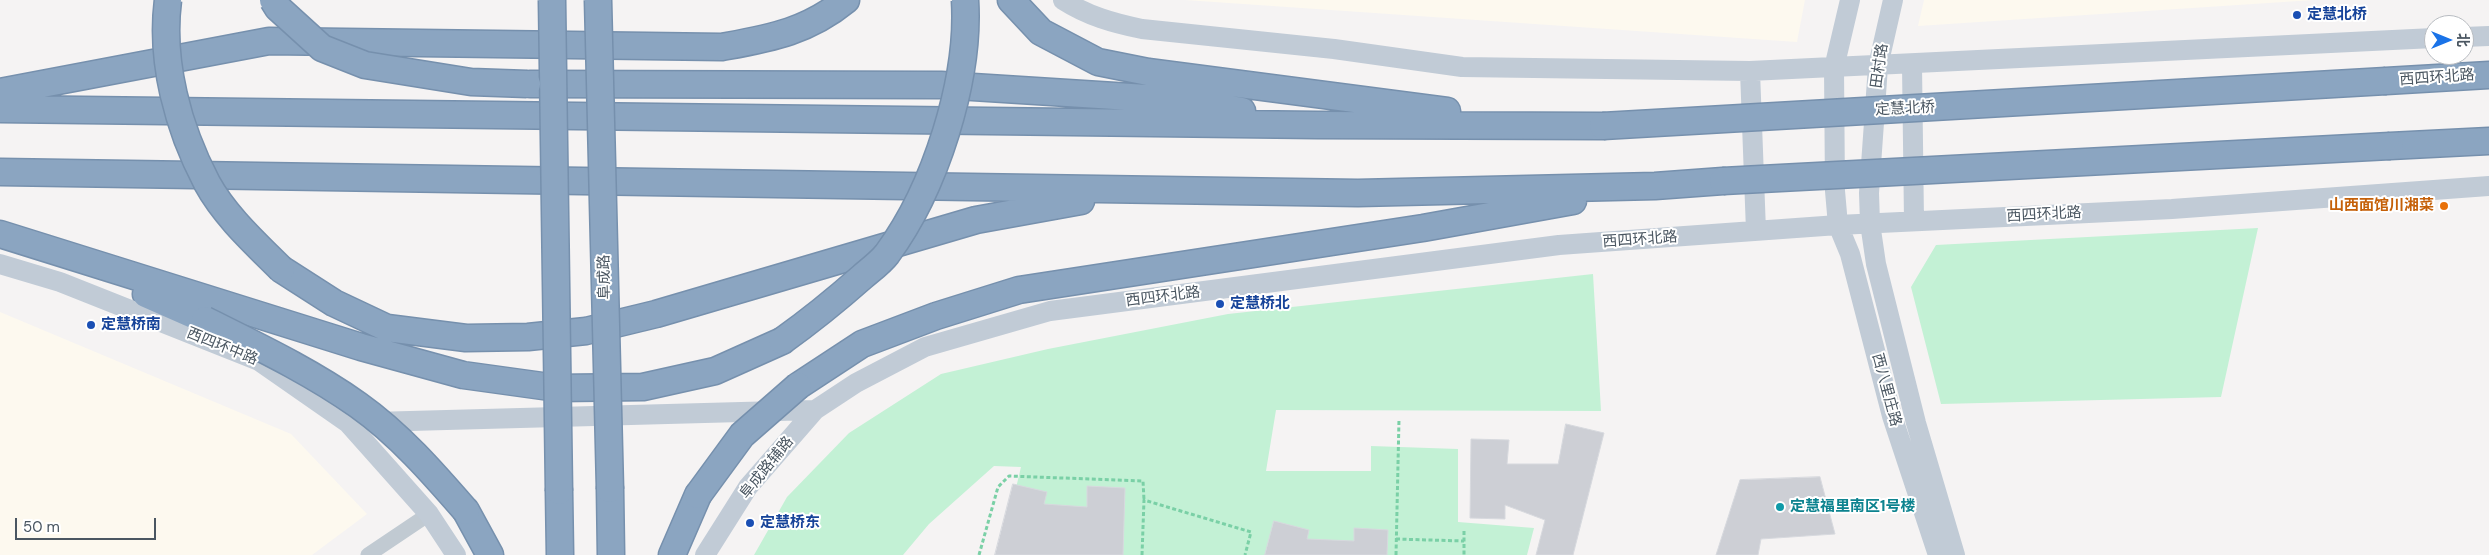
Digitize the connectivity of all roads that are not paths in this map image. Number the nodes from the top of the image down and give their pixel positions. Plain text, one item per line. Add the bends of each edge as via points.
1 (168, 0) edge
2 (274, 0) edge
3 (552, 0) edge
4 (598, 0) edge
5 (846, 0) edge
6 (964, 0) edge
7 (1011, 0) edge
8 (1063, 0) edge
9 (1850, 0) edge
10 (1893, 0) edge
11 (2489, 36) edge
12 (2474, 37) edge
13 (2424, 39) edge
14 (1912, 65) junction
15 (1878, 66) junction
16 (1834, 68) junction
17 (1750, 71) junction
18 (2489, 75) edge
19 (2386, 81) joint
20 (0, 92) edge
21 (0, 109) edge
22 (1317, 125) junction
23 (1552, 125) junction
24 (2489, 141) edge
25 (0, 172) edge
26 (1655, 186) junction
27 (2489, 186) edge
28 (1143, 190) junction
29 (1914, 221) junction
30 (1870, 223) junction
31 (1838, 225) junction
32 (1756, 231) junction
33 (0, 234) edge
34 (38, 245) junction
35 (0, 264) edge
36 (815, 410) junction
37 (348, 423) junction
38 (429, 514) junction
39 (368, 555) edge
40 (456, 555) edge
41 (490, 555) edge
42 (560, 555) edge
43 (611, 555) edge
44 (672, 555) edge
45 (706, 555) edge
46 (1938, 555) edge
47 (1955, 555) edge

1 - 28 highway, bridge via 169,75 184,129 207,184 240,229 281,269 334,303 387,328 466,338 528,337 586,331 656,314 976,220
2 - 22 highway, bridge via 278,8 322,48 365,65 471,82 941,85 1178,100
3 - 42 highway, bridge
4 - 43 highway, 阜成路, bridge
5 - 20 highway via 828,15 780,36 722,46 268,41
6 - 34 highway, bridge via 966,28 952,113 928,184 886,255 828,308 782,341 715,371 643,386 556,388 463,375 361,347
7 - 23 highway via 1041,32 1098,62 1148,72
8 - 17 main road via 1080,11 1112,23 1142,29 1334,49 1462,67
9 - 16 main road
10 - 15 main road, 田村路
11 - 12 main road
13 - 14 main road
14 - 15 main road
14 - 29 main road
15 - 16 main road
15 - 30 main road, 田村路 via 1869,193
16 - 17 main road
16 - 31 main road, 西八里庄路
17 - 32 main road
18 - 19 highway, 西四环北路
19 - 23 highway, 定慧北桥, bridge via 1603,126
21 - 22 highway
22 - 23 highway
24 - 26 highway, bridge
25 - 28 highway
26 - 28 highway via 1358,193
26 - 44 highway, bridge via 1423,228 1019,290 936,316 862,344 798,386 742,434 698,495
27 - 29 main road, 西四环北路 via 2172,209
29 - 30 main road, 西四环北路
30 - 31 main road, 西四环北路
30 - 47 main road, 西八里庄路 via 1876,264 1916,423
31 - 32 main road, 西四环北路
31 - 46 main road, 西八里庄路 via 1850,254 1892,416
32 - 36 main road, 西四环北路 via 1559,245 1050,311 925,347 856,383
33 - 34 highway
34 - 41 highway, bridge via 205,320 300,369 366,412 417,456 466,511
35 - 37 main road, 西四环中路 via 60,282 260,361
36 - 37 main road
36 - 45 main road, 阜成路辅路 via 748,487
37 - 38 main road
38 - 39 street
38 - 40 main road

